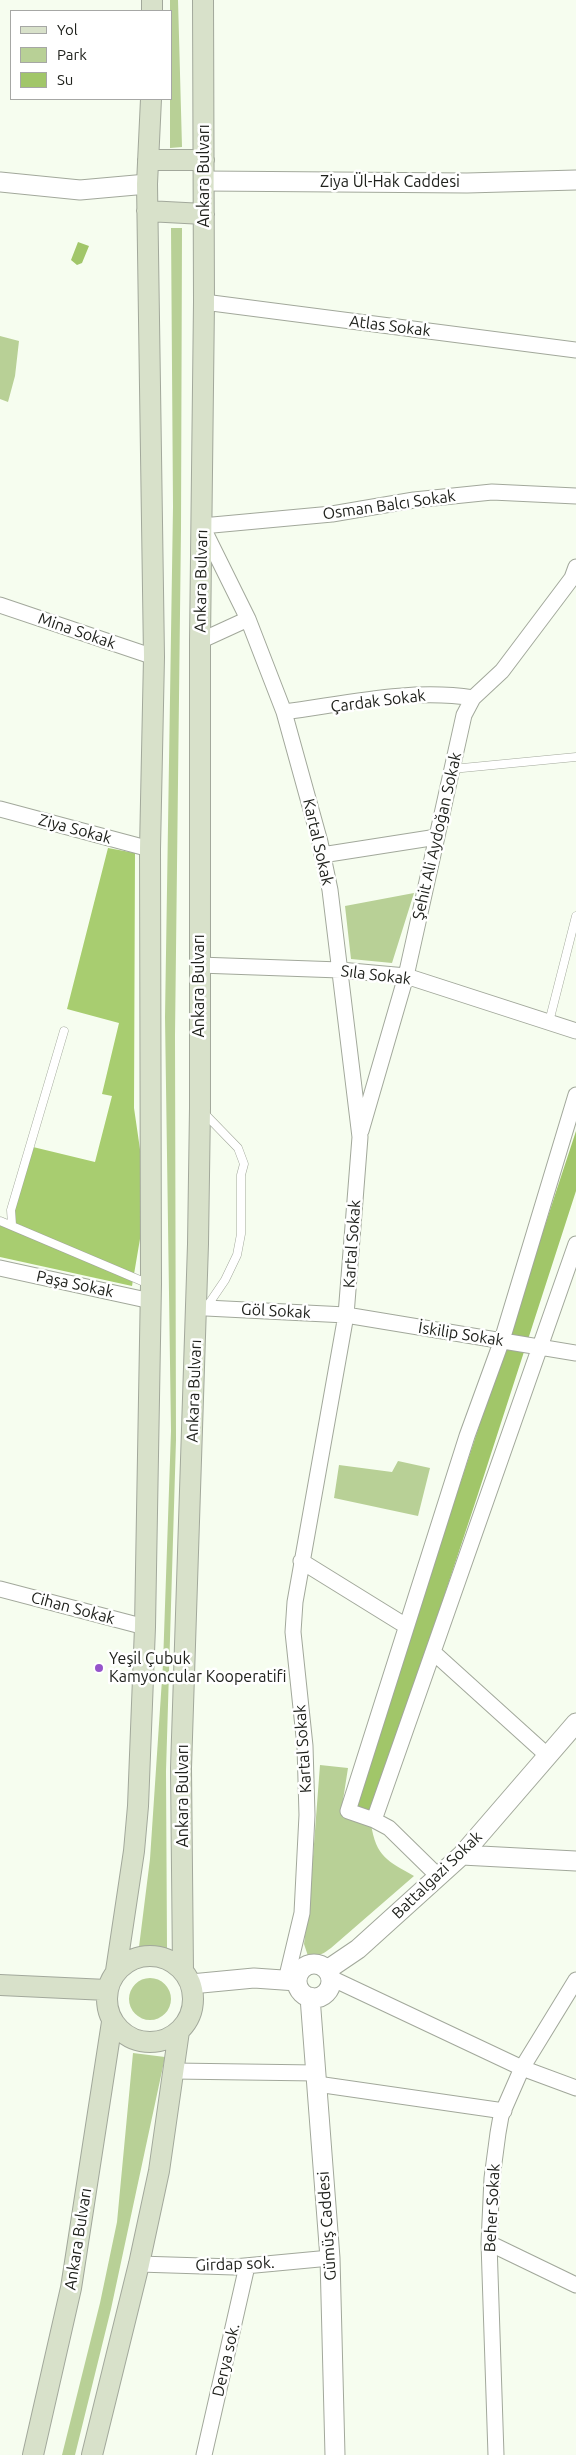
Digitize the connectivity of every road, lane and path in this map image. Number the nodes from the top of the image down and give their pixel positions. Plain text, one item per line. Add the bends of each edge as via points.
1 (203, 0) edge
2 (151, 100) edge
3 (148, 160) junction
4 (204, 160) junction
5 (576, 180) edge
6 (204, 181) junction
7 (0, 182) edge
8 (147, 184) junction
9 (147, 211) junction
10 (204, 214) junction
11 (204, 302) junction
12 (576, 350) edge
13 (576, 496) edge
14 (202, 526) junction
15 (575, 575) edge
16 (0, 605) edge
17 (248, 618) junction
18 (200, 641) junction
19 (154, 657) junction
20 (473, 698) junction
21 (284, 712) junction
22 (576, 757) edge
23 (452, 769) junction
24 (0, 809) edge
25 (437, 837) junction
26 (150, 849) junction
27 (322, 855) junction
28 (576, 916) edge
29 (199, 965) junction
30 (340, 970) junction
31 (406, 976) junction
32 (549, 1022) junction
33 (64, 1031) dead end
34 (576, 1031) edge
35 (576, 1095) edge
36 (200, 1108) junction
37 (360, 1137) junction
38 (0, 1221) edge
39 (12, 1225) junction
40 (576, 1244) edge
41 (0, 1268) edge
42 (151, 1292) junction
43 (206, 1308) joint
44 (346, 1315) junction
45 (504, 1341) junction
46 (535, 1346) junction
47 (576, 1353) edge
48 (302, 1561) junction
49 (0, 1589) edge
50 (406, 1626) junction
51 (145, 1627) junction
52 (433, 1652) junction
53 (576, 1723) edge
54 (548, 1756) junction
55 (374, 1820) junction
56 (462, 1855) junction
57 (576, 1861) edge
58 (438, 1876) junction
59 (116, 1971) junction
60 (329, 1974) junction
61 (187, 1978) junction
62 (292, 1980) junction
63 (576, 1980) edge
64 (0, 1985) edge
65 (107, 1990) junction
66 (310, 1997) junction
67 (112, 2022) junction
68 (179, 2031) junction
69 (522, 2068) junction
70 (174, 2071) junction
71 (317, 2078) junction
72 (576, 2088) edge
73 (504, 2111) junction
74 (489, 2243) junction
75 (330, 2258) junction
76 (139, 2264) junction
77 (247, 2266) junction
78 (576, 2285) edge
79 (33, 2455) edge
80 (92, 2455) edge
81 (204, 2455) edge
82 (334, 2455) edge
83 (496, 2455) edge

1 - 4 main road, Ankara Bulvarı
2 - 3 main road
3 - 4 main road
3 - 8 main road
4 - 6 main road, Ankara Bulvarı
5 - 6 street, Ziya Ül-Hak Caddesi
6 - 10 main road, Ankara Bulvarı
7 - 8 street via 80,190
8 - 9 main road
9 - 10 main road
9 - 19 main road
10 - 11 main road, Ankara Bulvarı
11 - 12 street, Atlas Sokak
11 - 14 main road, Ankara Bulvarı
13 - 14 street, Osman Balcı Sokak via 492,492 414,500 332,514
14 - 17 street, Kartal Sokak
14 - 18 main road, Ankara Bulvarı
15 - 20 street, Şehit Ali Aydoğan Sokak via 502,671
16 - 19 street, Mina Sokak
17 - 18 street
17 - 21 street, Kartal Sokak
18 - 29 main road, Ankara Bulvarı
19 - 26 main road
20 - 21 street, Çardak Sokak via 413,696
20 - 23 street, Şehit Ali Aydoğan Sokak via 464,715
21 - 27 street, Kartal Sokak
22 - 23 lane
23 - 25 street, Şehit Ali Aydoğan Sokak
24 - 26 street, Ziya Sokak
25 - 27 street
25 - 31 street, Şehit Ali Aydoğan Sokak
26 - 42 main road
27 - 30 street, Kartal Sokak
28 - 32 lane
29 - 30 street, Sıla Sokak
29 - 36 main road, Ankara Bulvarı
30 - 31 street, Sıla Sokak
30 - 37 street, Kartal Sokak
31 - 32 street, Sıla Sokak
31 - 37 street, Şehit Ali Aydoğan Sokak
32 - 34 street, Sıla Sokak
33 - 39 lane via 11,1210
35 - 45 street
36 - 43 lane via 238,1148 244,1164 237,1255
36 - 61 main road, Ankara Bulvarı via 181,1768
37 - 44 street, Kartal Sokak
38 - 39 lane
39 - 42 lane
40 - 46 street
41 - 42 street, Paşa Sokak
42 - 51 main road
43 - 44 street, Göl Sokak
44 - 45 street, İskilip Sokak
44 - 48 street, Kartal Sokak
45 - 46 street, İskilip Sokak
45 - 50 street via 467,1436
46 - 47 street, İskilip Sokak
46 - 52 street
48 - 50 street
48 - 62 street, Kartal Sokak via 293,1632 305,1746 307,1815 302,1913
49 - 51 street, Cihan Sokak
50 - 55 street via 348,1811
51 - 59 main road via 137,1815
52 - 54 street
52 - 55 street
53 - 54 street, Battalgazi Sokak
54 - 56 street, Battalgazi Sokak
55 - 58 street via 389,1828
56 - 57 street
56 - 58 street, Battalgazi Sokak
58 - 60 street, Battalgazi Sokak
59 - 61 main road via 134,1959 155,1956 175,1964
59 - 65 main road
60 - 62 street via 318,1965 307,1966
60 - 66 street via 326,1993
60 - 69 street
61 - 62 street
61 - 68 main road via 193,1997 192,2010
62 - 66 street
63 - 69 street, Beher Sokak
64 - 65 main road
65 - 67 main road via 106,2001
66 - 71 street, Gümüş Caddesi
67 - 68 main road via 128,2037 149,2043 160,2042
67 - 79 main road, Ankara Bulvarı via 71,2288
68 - 70 main road
69 - 72 street
69 - 73 street, Beher Sokak
70 - 71 street
70 - 76 main road via 159,2171
71 - 73 street
71 - 75 street, Gümüş Caddesi
73 - 74 street, Beher Sokak via 492,2178
74 - 78 street
74 - 83 street, Beher Sokak
75 - 77 street, Girdap sok.
75 - 82 street, Gümüş Caddesi
76 - 77 street, Girdap sok.
76 - 80 main road
77 - 81 street, Derya sok.

